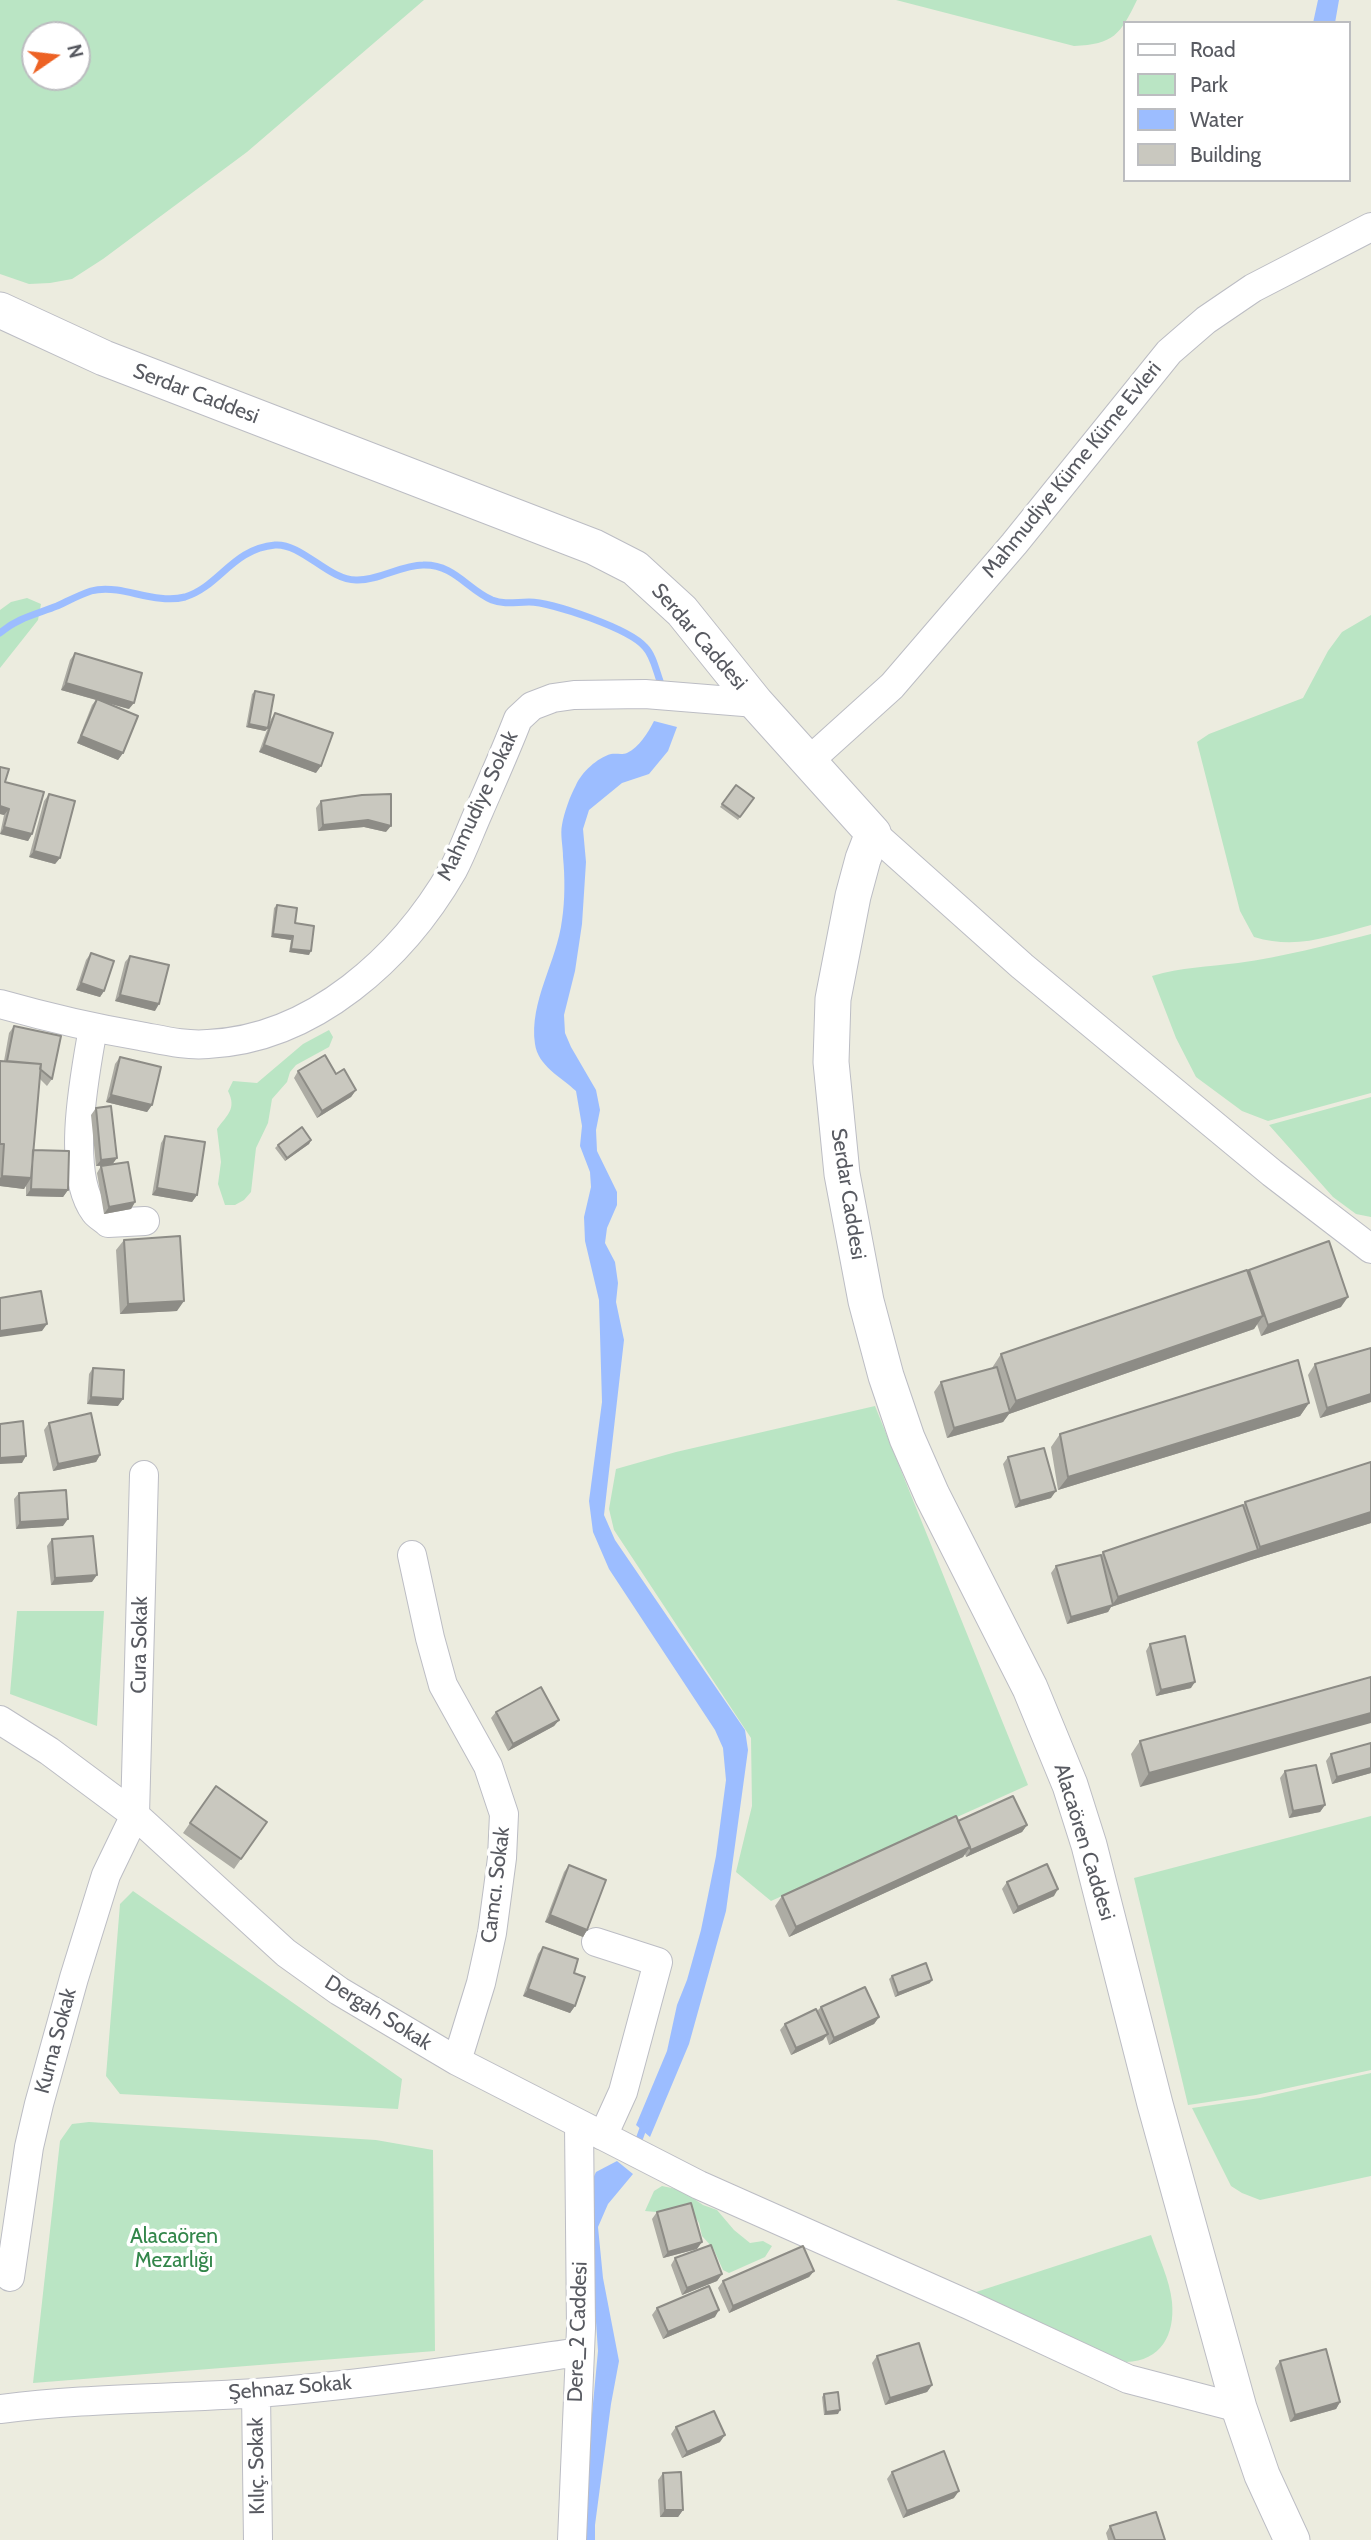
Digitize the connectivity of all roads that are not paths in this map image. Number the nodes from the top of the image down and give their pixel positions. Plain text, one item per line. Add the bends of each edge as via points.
1 (1371, 227) edge
2 (0, 310) edge
3 (756, 703) junction
4 (810, 761) junction
5 (873, 833) junction
6 (0, 1004) edge
7 (93, 1028) junction
8 (145, 1221) dead end
9 (1371, 1249) edge
10 (866, 1301) joint
11 (144, 1475) dead end
12 (412, 1555) dead end
13 (0, 1720) edge
14 (135, 1815) junction
15 (596, 1942) dead end
16 (457, 2061) junction
17 (598, 2133) junction
18 (10, 2277) dead end
19 (579, 2352) junction
20 (256, 2393) junction
21 (1239, 2408) junction
22 (0, 2409) edge
23 (258, 2540) edge
24 (572, 2540) edge
25 (1292, 2540) edge

1 - 4 street, Mahmudiye Küme Küme Evleri via 1253,288 1169,352 892,686
2 - 3 street, Serdar Caddesi via 104,358 605,552 635,568 682,611
3 - 4 street, Serdar Caddesi
3 - 7 street, Mahmudiye Sokak via 645,694 574,695 532,706 518,719 454,868 429,907 385,958 348,991 313,1014 273,1031 218,1043 181,1044
4 - 5 street, Serdar Caddesi
5 - 9 street via 1022,966 1272,1174
5 - 10 street, Serdar Caddesi via 853,895 833,999 831,1062 842,1174
6 - 7 street, Mahmudiye Sokak
7 - 8 street via 79,1120 80,1169 95,1211 108,1223
10 - 21 street, Alacaören Caddesi via 907,1438 1030,1688 1070,1785
11 - 14 street, Cura Sokak
12 - 16 street, Camcı. Sokak via 443,1685 488,1766 504,1814 492,1933
13 - 14 street, Dergah Sokak
14 - 16 street, Dergah Sokak via 286,1952 339,1991
14 - 18 street, Kurna Sokak via 106,1875 39,2104
15 - 17 street via 658,1962 626,2081
16 - 17 street, Dergah Sokak
17 - 19 street, Dere_2 Caddesi
17 - 21 street, Dergah Sokak via 804,2233 1128,2379
19 - 20 street, Şehnaz Sokak
19 - 24 street, Dere_2 Caddesi
20 - 22 street, Şehnaz Sokak via 61,2401
20 - 23 street, Kılıç. Sokak
21 - 25 street, Alacaören Caddesi via 1262,2475

